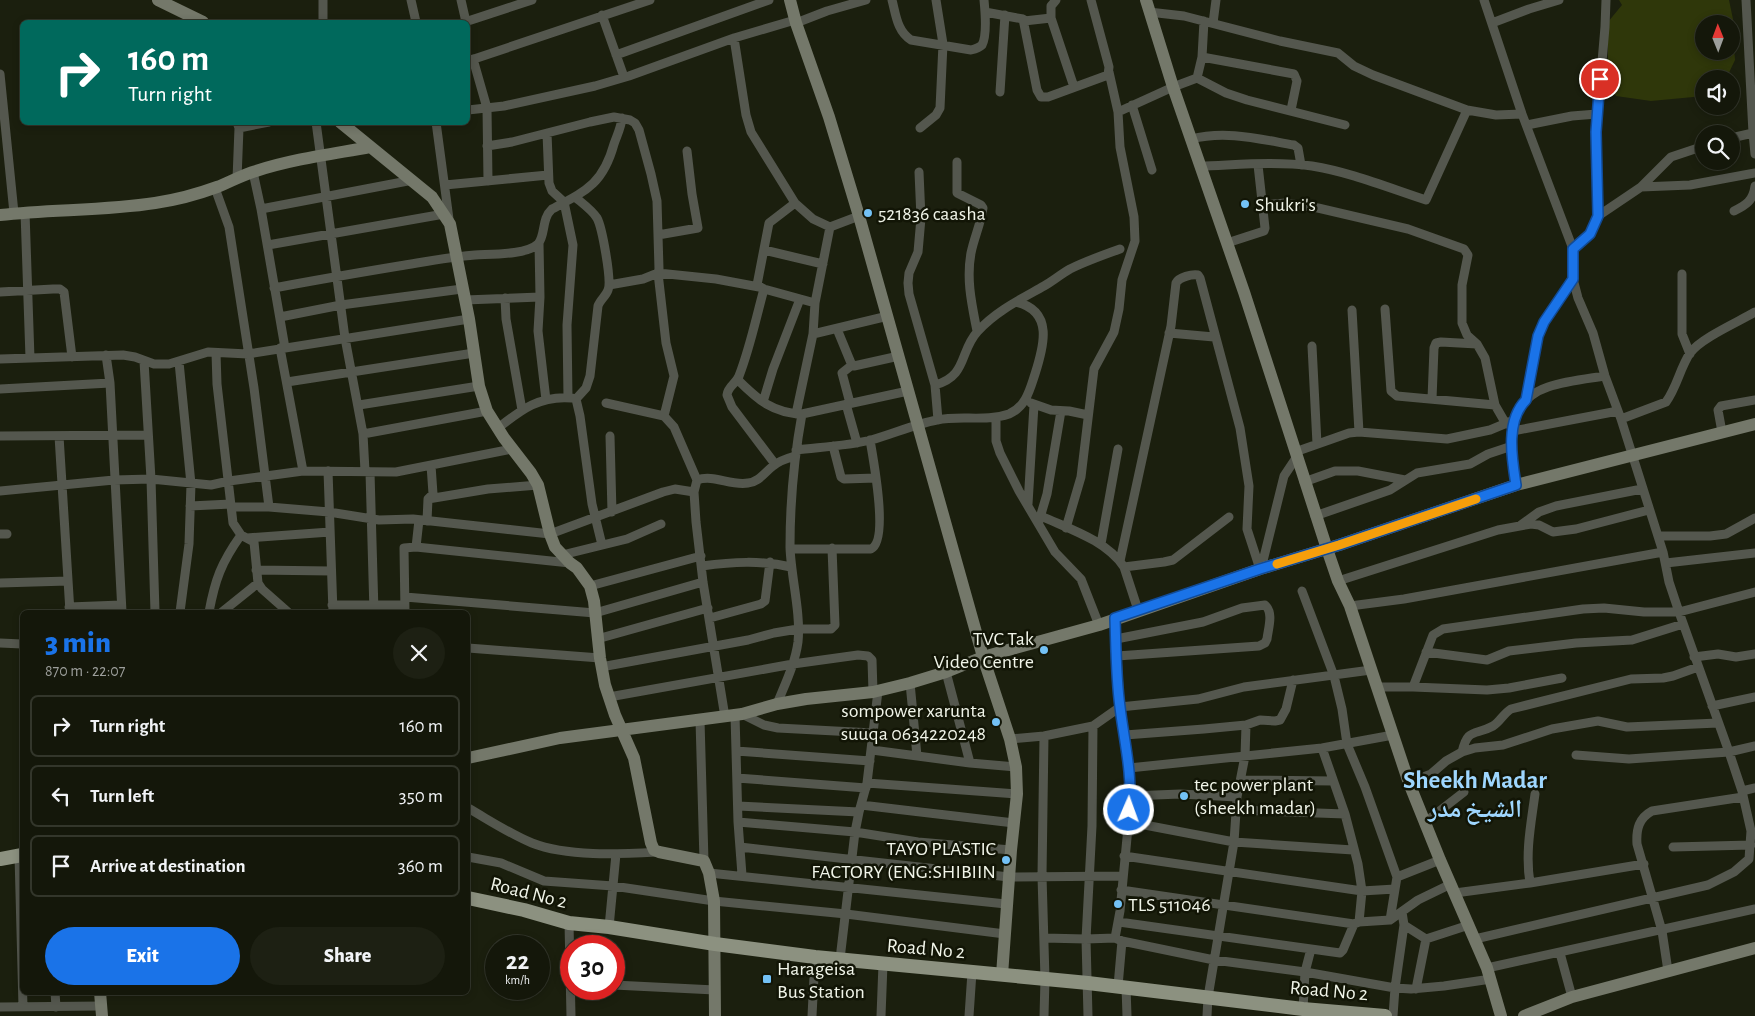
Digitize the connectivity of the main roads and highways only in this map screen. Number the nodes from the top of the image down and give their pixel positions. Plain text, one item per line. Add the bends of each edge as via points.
1 (20, 855) edge
2 (0, 859) edge
3 (470, 898) edge
4 (1331, 1014) edge
5 (1367, 1015) edge
6 (1385, 1016) edge

1 - 2 main road
3 - 4 main road, Road No 2 via 569,923 715,944 815,957 1088,983
4 - 5 main road, Road No 2
5 - 6 main road, Road No 2

